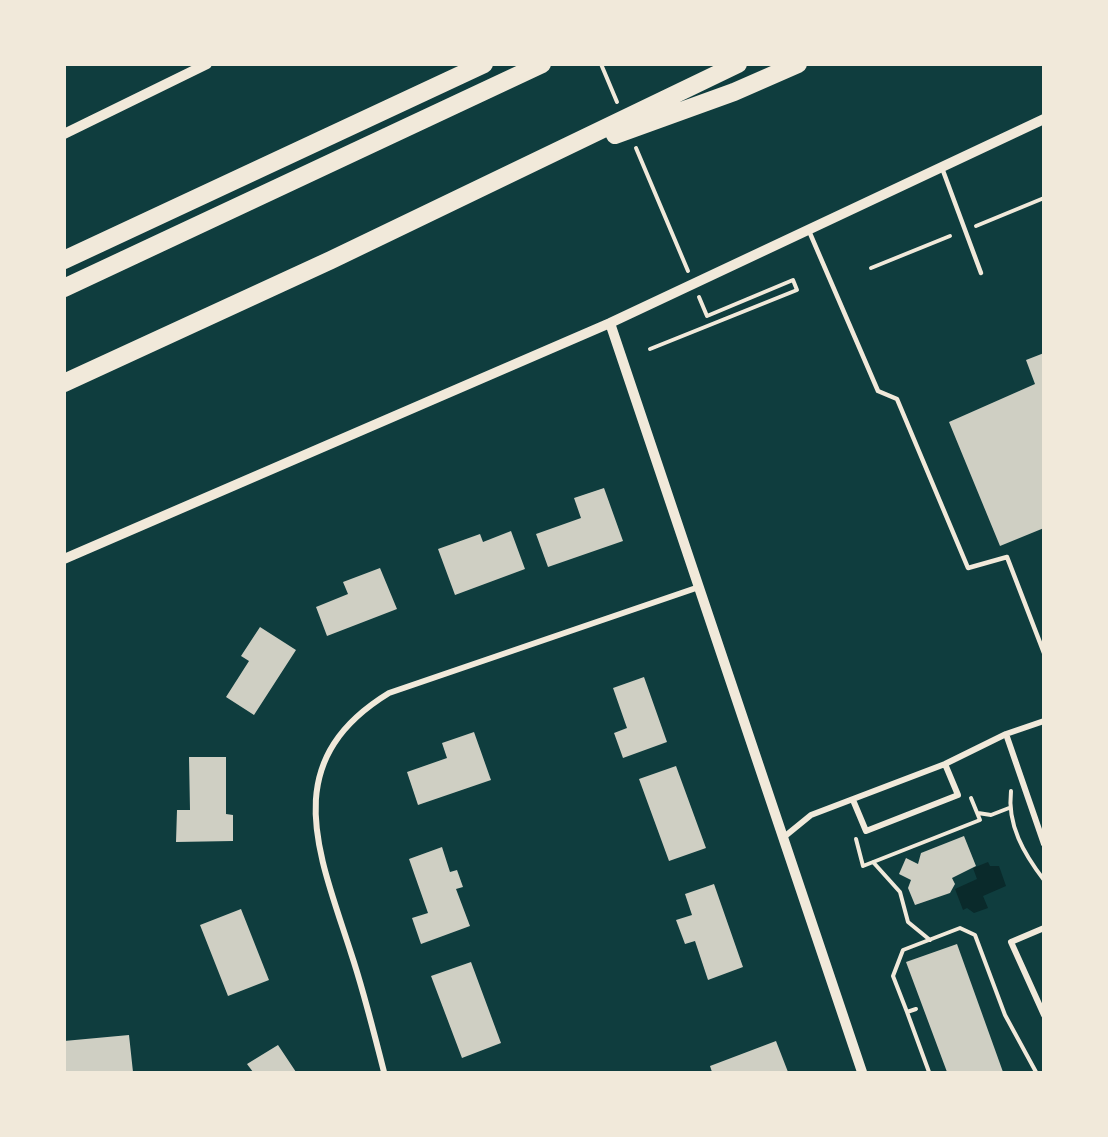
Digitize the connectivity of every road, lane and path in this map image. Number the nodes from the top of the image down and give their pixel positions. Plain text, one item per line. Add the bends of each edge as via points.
1 (207, 64) edge
2 (484, 64) edge
3 (542, 64) edge
4 (601, 64) edge
5 (738, 64) edge
6 (798, 64) edge
7 (619, 108) dead end
8 (1044, 119) edge
9 (64, 134) edge
10 (633, 141) dead end
11 (526, 167) junction
12 (942, 168) junction
13 (1044, 198) edge
14 (975, 226) dead end
15 (809, 231) junction
16 (950, 236) dead end
17 (64, 260) edge
18 (871, 268) dead end
19 (689, 273) dead end
20 (981, 273) dead end
21 (64, 288) edge
22 (698, 294) dead end
23 (610, 323) junction
24 (650, 349) dead end
25 (64, 383) edge
26 (64, 559) edge
27 (700, 587) junction
28 (1044, 653) edge
29 (1044, 720) edge
30 (1006, 734) junction
31 (945, 764) junction
32 (1011, 787) dead end
33 (970, 795) dead end
34 (853, 800) junction
35 (1009, 808) junction
36 (977, 813) junction
37 (784, 837) junction
38 (854, 840) dead end
39 (1044, 844) edge
40 (873, 862) junction
41 (1044, 880) edge
42 (1044, 928) edge
43 (930, 940) junction
44 (916, 1009) dead end
45 (907, 1012) junction
46 (1044, 1015) edge
47 (384, 1072) edge
48 (862, 1072) edge
49 (929, 1072) edge
50 (1036, 1072) edge

1 - 9 street
2 - 17 highway
3 - 21 highway
4 - 7 path
5 - 11 highway
6 - 11 highway via 734,92
8 - 12 street
10 - 19 path
11 - 25 highway
12 - 15 street
12 - 20 lane
13 - 14 path
15 - 23 street
15 - 28 lane via 878,391 897,399 968,568 1007,557
16 - 18 path
22 - 24 path via 707,316 793,280 796,290
23 - 26 street
23 - 27 street
27 - 37 street
27 - 47 street via 389,693 347,726 325,762 314,815 320,856 354,960
29 - 30 street
30 - 31 street
30 - 39 street
31 - 34 street
31 - 34 street via 958,795 866,831
32 - 35 path
33 - 36 path
34 - 37 street via 812,815
35 - 36 path via 991,815
35 - 41 path via 1026,857
36 - 40 path via 980,820
37 - 48 street
38 - 40 path via 863,866
40 - 43 path via 900,892 908,922
42 - 46 street via 1011,942
43 - 45 path via 903,951 893,976
43 - 50 path via 960,928 975,935 1005,1015
44 - 45 path
45 - 49 path

